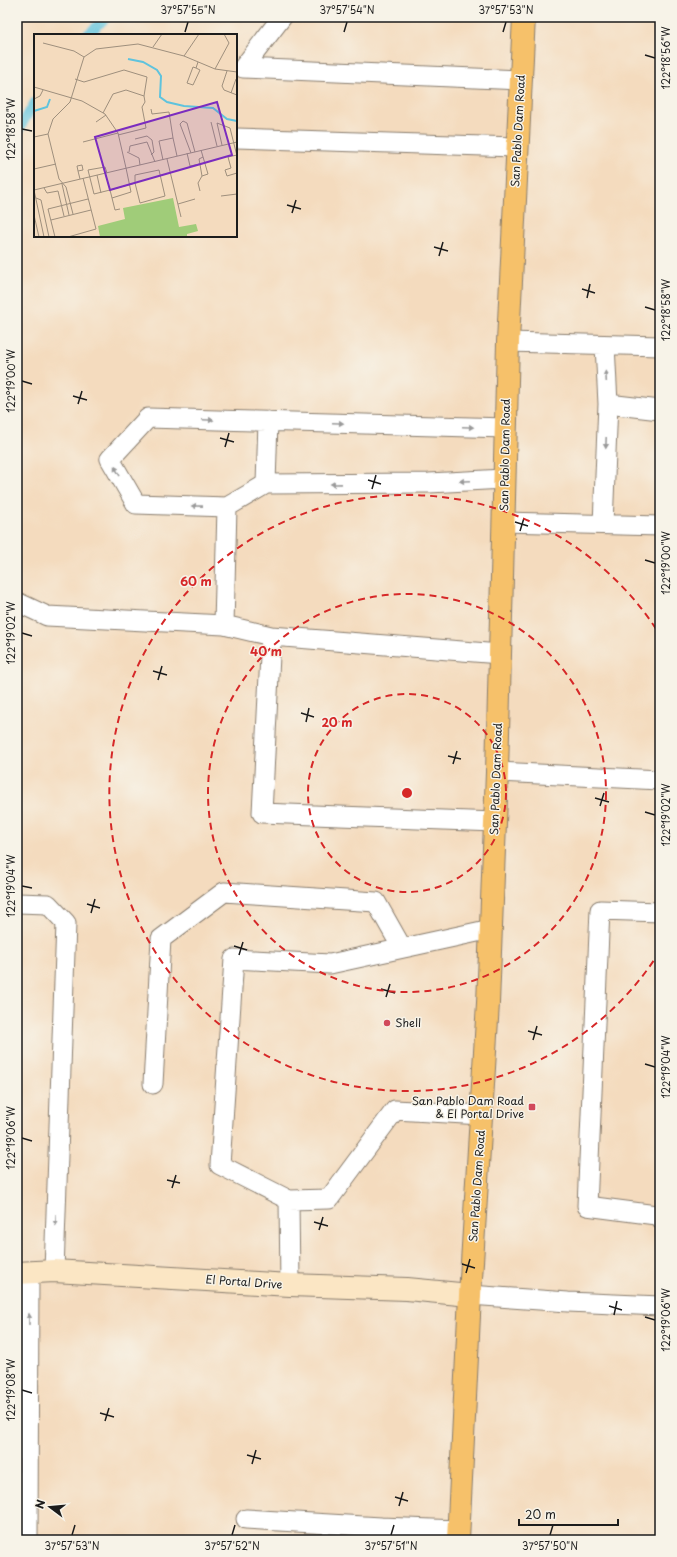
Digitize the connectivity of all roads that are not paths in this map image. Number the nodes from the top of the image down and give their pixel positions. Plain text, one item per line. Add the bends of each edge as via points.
1 (282, 17) edge
2 (524, 17) edge
3 (521, 80) junction
4 (237, 138) edge
5 (518, 147) junction
6 (508, 342) junction
7 (605, 345) junction
8 (660, 346) edge
9 (608, 404) junction
10 (660, 410) edge
11 (268, 421) junction
12 (506, 428) junction
13 (504, 479) junction
14 (266, 484) junction
15 (227, 507) junction
16 (504, 522) junction
17 (603, 524) junction
18 (660, 526) edge
19 (17, 602) edge
20 (224, 625) junction
21 (270, 636) junction
22 (500, 654) junction
23 (497, 772) junction
24 (660, 780) edge
25 (495, 822) junction
26 (17, 903) edge
27 (660, 912) edge
28 (491, 930) junction
29 (402, 948) junction
30 (153, 1084) dead end
31 (482, 1115) junction
32 (289, 1200) junction
33 (660, 1218) edge
34 (54, 1271) junction
35 (23, 1272) edge
36 (290, 1285) junction
37 (470, 1295) junction
38 (660, 1306) edge
39 (246, 1520) dead end
40 (381, 1534) edge
41 (458, 1535) edge
42 (28, 1540) edge

1 - 3 lane via 243,68
2 - 3 main road, San Pablo Dam Road
3 - 5 main road, San Pablo Dam Road
4 - 5 lane
5 - 6 main road, San Pablo Dam Road
6 - 7 lane
6 - 12 main road, San Pablo Dam Road
7 - 8 lane
9 -> 7 lane
9 - 10 lane
9 -> 17 lane
11 -> 12 lane
11 - 14 lane
15 -> 11 lane via 136,504 110,459 148,418
12 - 13 main road, San Pablo Dam Road
13 -> 14 lane via 429,483
13 - 16 main road, San Pablo Dam Road
14 - 15 lane
15 - 20 lane
16 - 17 lane
16 - 22 main road, San Pablo Dam Road
17 - 18 lane
19 - 20 lane via 47,616
20 - 21 lane
21 - 22 lane
21 - 25 lane via 262,813
22 - 23 main road, San Pablo Dam Road
23 - 24 lane
23 - 25 main road, San Pablo Dam Road
25 - 28 main road, San Pablo Dam Road
26 -> 34 lane via 48,904 66,923
27 - 33 lane via 600,910 587,1206 656,1215
28 - 29 lane
28 - 31 main road, San Pablo Dam Road
29 - 30 lane via 376,902 224,892 161,939
29 - 32 lane via 330,964 234,959 220,1165
31 - 32 lane via 394,1110 329,1199
31 - 37 main road, San Pablo Dam Road
32 - 36 lane
34 - 35 main road, El Portal Drive
34 - 36 main road, El Portal Drive
42 -> 35 lane
36 - 37 main road, El Portal Drive via 406,1289
37 - 38 lane
37 - 41 main road, San Pablo Dam Road
39 - 40 lane
40 - 41 lane

